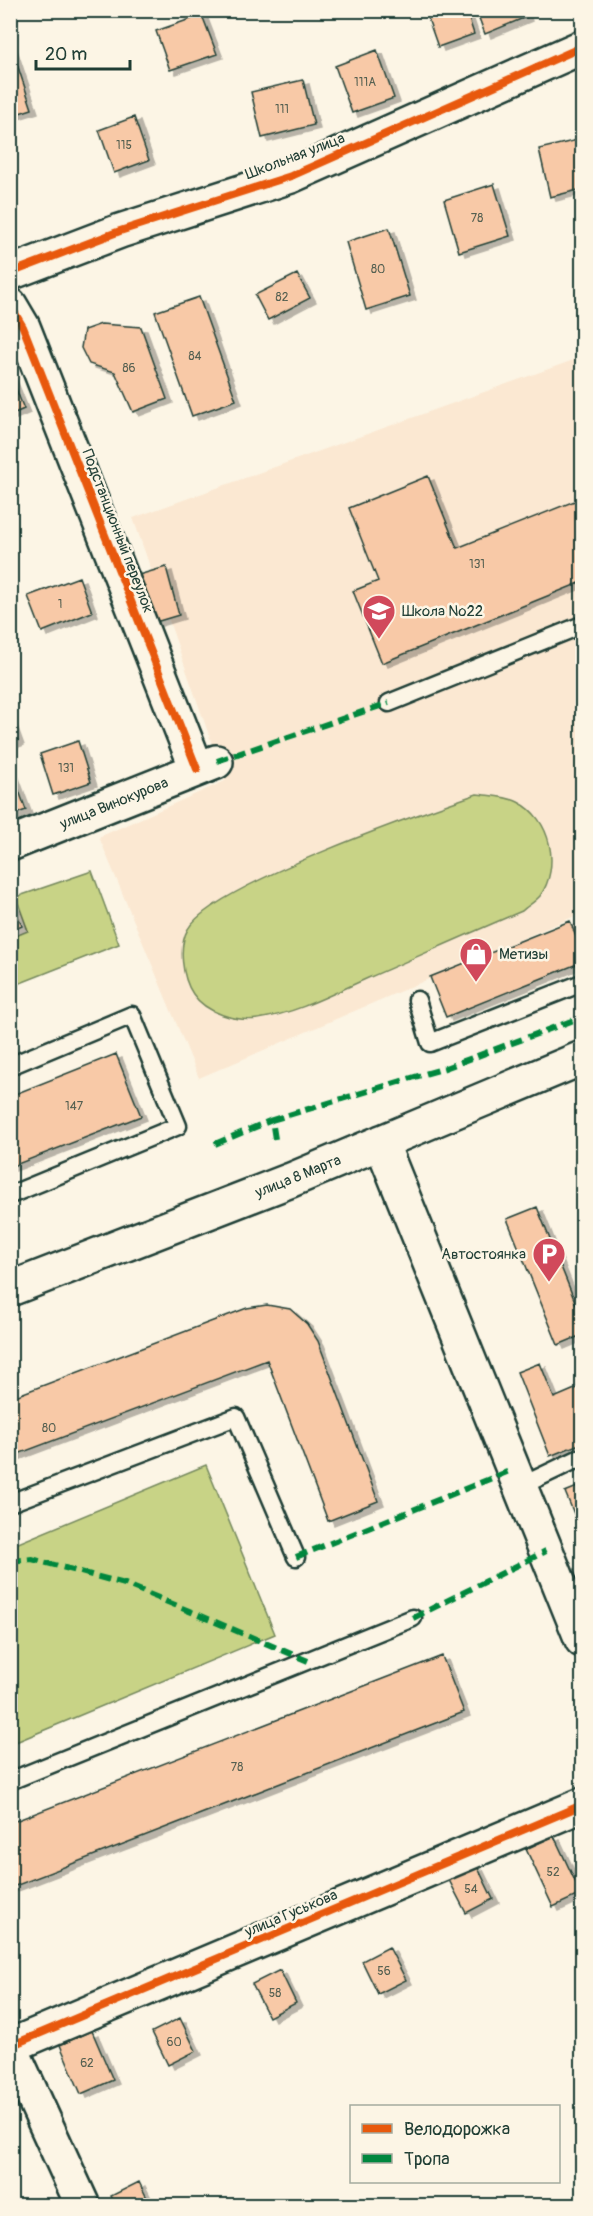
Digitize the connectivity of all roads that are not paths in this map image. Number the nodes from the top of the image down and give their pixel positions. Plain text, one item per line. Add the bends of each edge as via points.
1 (582, 48) edge
2 (10, 273) edge
3 (10, 305) edge
4 (582, 625) edge
5 (389, 703) dead end
6 (207, 765) joint
7 (10, 844) edge
8 (582, 983) edge
9 (417, 1000) dead end
10 (582, 1058) edge
11 (10, 1066) edge
12 (381, 1142) junction
13 (10, 1195) edge
14 (10, 1289) edge
15 (582, 1457) edge
16 (519, 1487) junction
17 (10, 1503) edge
18 (296, 1557) dead end
19 (413, 1618) dead end
20 (582, 1640) edge
21 (10, 1781) edge
22 (582, 1805) edge
23 (10, 2046) edge
24 (83, 2205) edge

1 - 2 street, Школьная улица via 291,176 120,231
3 - 6 street, Подстанционный переулок via 24,327
4 - 5 lane
6 - 7 street, улица Винокурова
8 - 9 lane via 430,1043
10 - 12 street, улица 8 Марта
11 - 13 lane via 132,1015 178,1126
12 - 14 street, улица 8 Марта
12 - 16 street
15 - 16 lane
16 - 20 street
17 - 18 lane via 236,1417
19 - 21 lane
22 - 23 street, улица Гуськова
23 - 24 street

